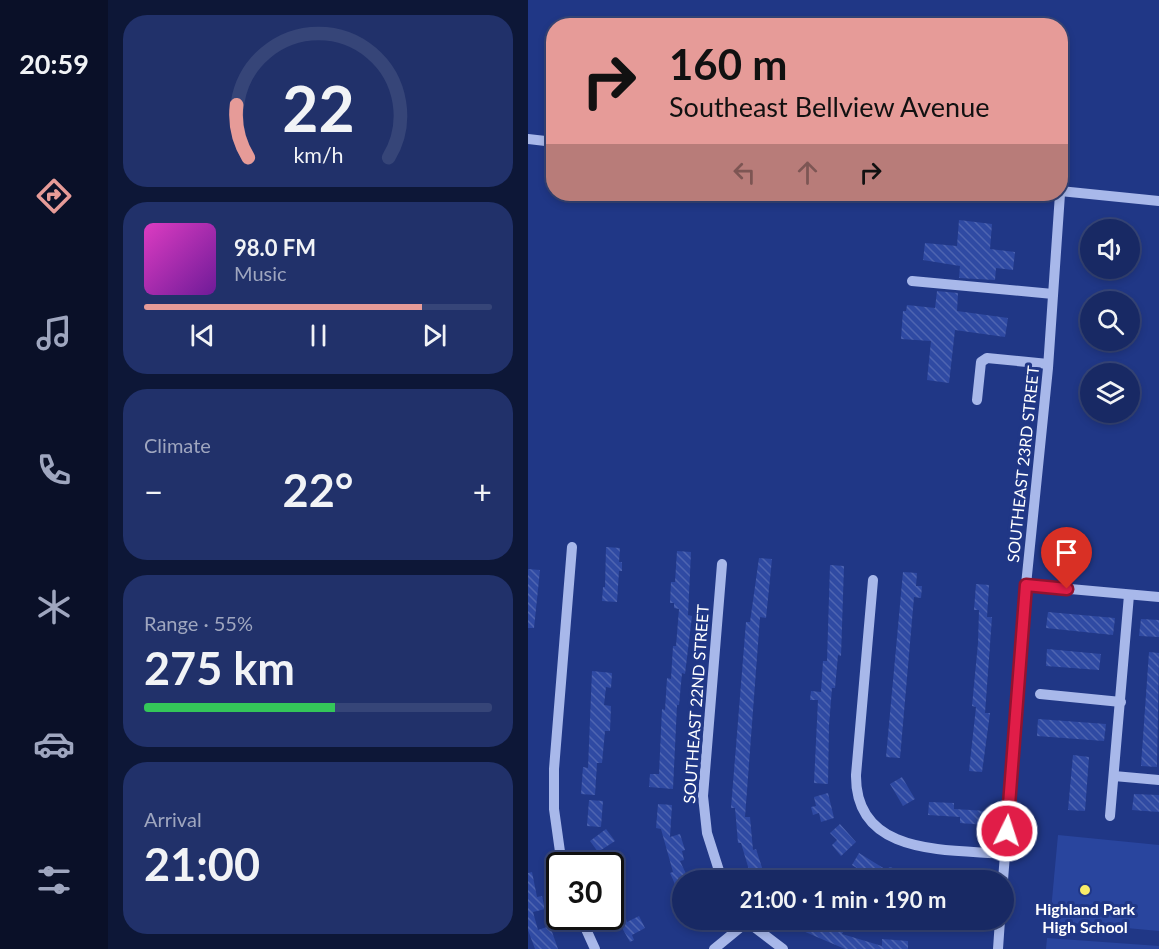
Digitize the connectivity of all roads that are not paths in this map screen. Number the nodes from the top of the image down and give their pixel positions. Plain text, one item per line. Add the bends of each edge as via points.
1 (528, 140) edge
2 (546, 141) edge
3 (1068, 193) edge
4 (1059, 201) edge
5 (1159, 201) edge
6 (912, 280) dead end
7 (1053, 294) junction
8 (1048, 364) junction
9 (978, 400) dead end
10 (572, 547) dead end
11 (722, 564) dead end
12 (873, 580) dead end
13 (1026, 585) junction
14 (1130, 595) junction
15 (1159, 597) edge
16 (1040, 694) dead end
17 (1120, 702) junction
18 (1114, 776) junction
19 (1159, 780) edge
20 (1110, 816) dead end
21 (560, 852) edge
22 (1005, 854) junction
23 (719, 870) edge
24 (1004, 870) edge
25 (586, 930) edge
26 (736, 930) edge
27 (758, 930) edge
28 (999, 930) edge
29 (595, 949) edge
30 (714, 949) edge
31 (783, 949) edge
32 (998, 949) edge

1 - 2 street
3 - 5 street
4 - 7 street, SOUTHEAST 23RD STREET
6 - 7 street
7 - 8 street, SOUTHEAST 23RD STREET
8 - 9 street via 987,358 981,362
8 - 13 street, SOUTHEAST 23RD STREET
10 - 21 street via 554,769
11 - 23 street, SOUTHEAST 22ND STREET via 703,787 707,833
12 - 22 street via 856,775 859,801 872,822 893,838 913,846
13 - 14 street
13 - 22 street, SOUTHEAST 23RD STREET
14 - 15 street
14 - 17 street
16 - 17 street
17 - 18 street
18 - 19 street
18 - 20 street
22 - 24 street, SOUTHEAST 23RD STREET
25 - 29 street
26 - 30 street
27 - 31 street
28 - 32 street

